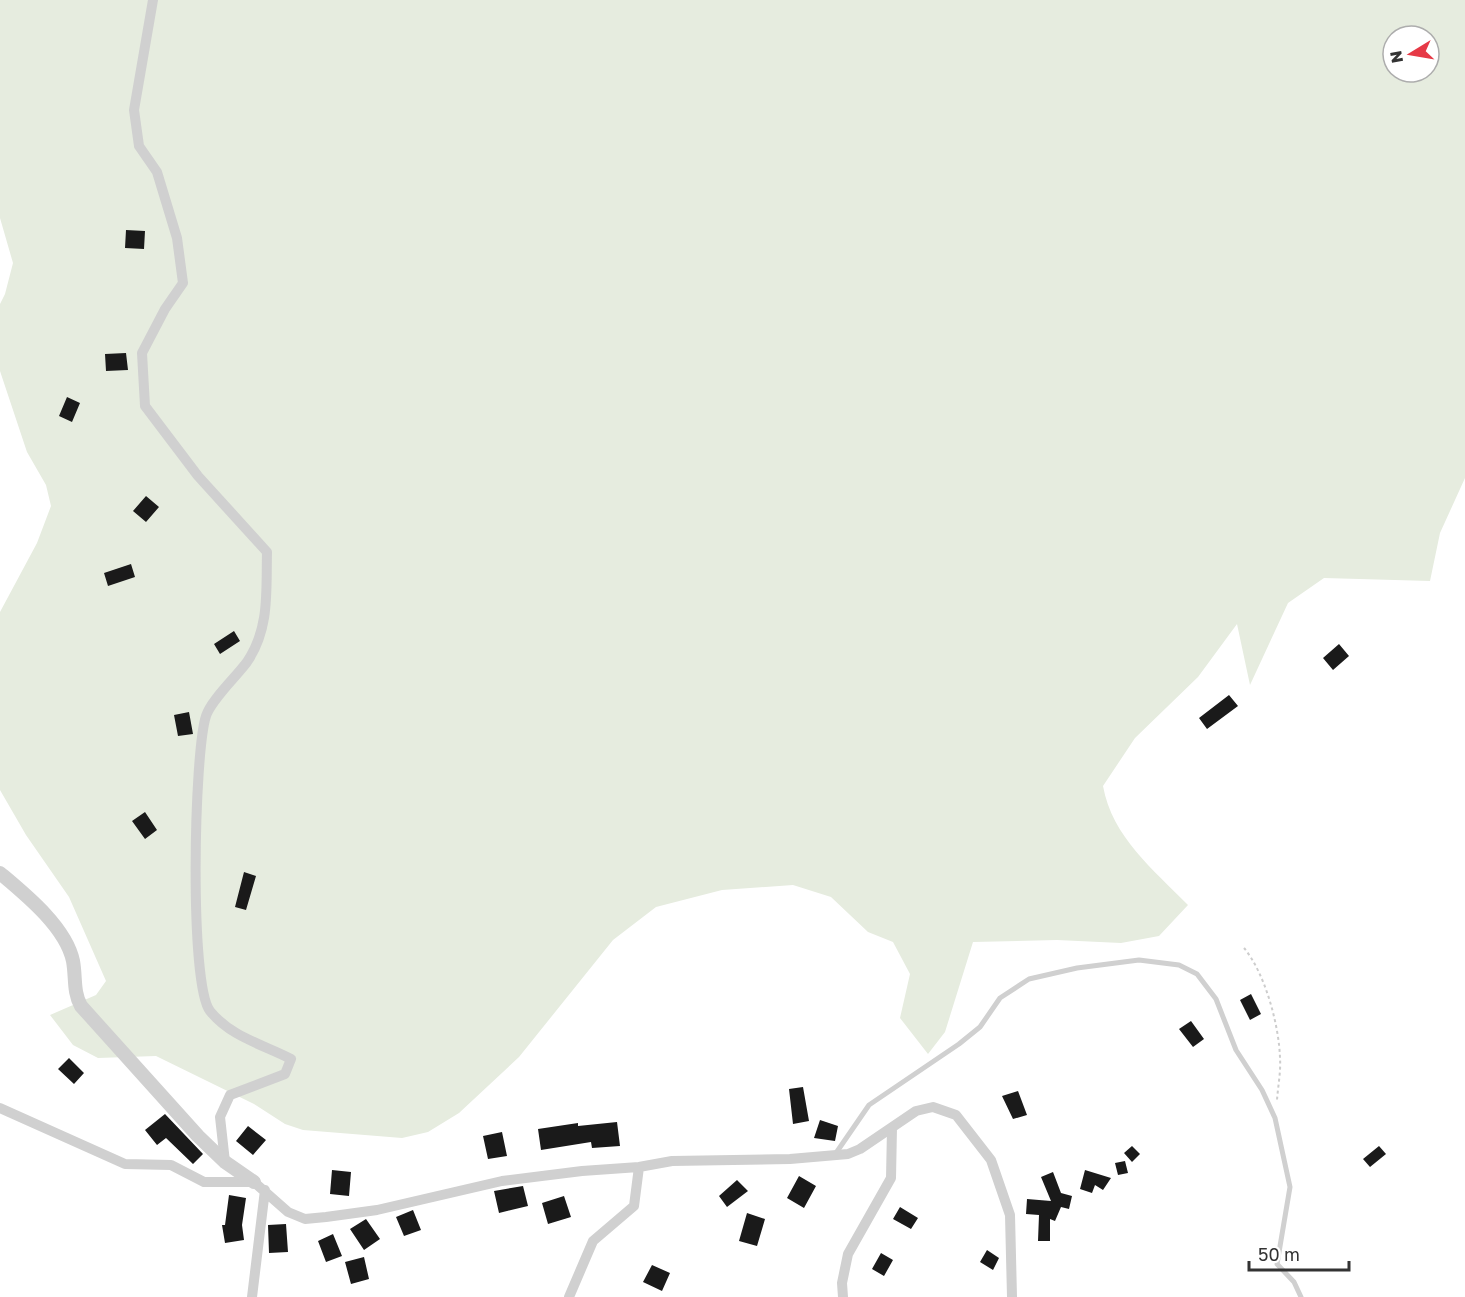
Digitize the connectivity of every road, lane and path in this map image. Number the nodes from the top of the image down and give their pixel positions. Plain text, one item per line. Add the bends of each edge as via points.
1 (153, 0) edge
2 (0, 873) edge
3 (1244, 948) dead end
4 (0, 1108) edge
5 (1275, 1118) junction
6 (892, 1128) junction
7 (835, 1155) junction
8 (225, 1162) junction
9 (639, 1167) junction
10 (259, 1186) junction
11 (252, 1297) edge
12 (569, 1297) edge
13 (843, 1297) edge
14 (1012, 1297) edge
15 (1301, 1297) edge

1 - 8 street via 134,110 139,146 157,172 177,238 183,283 142,353 146,406 198,476 267,552 266,621 249,659 206,715 198,765 198,957 208,1009 235,1034 291,1059 285,1074 230,1095 220,1117
2 - 8 street via 40,906 68,949 81,1006
3 - 5 path via 1255,961 1269,998 1280,1057
4 - 10 street via 125,1164 171,1165 204,1182
5 - 7 lane via 1236,1050 1216,999 1197,974 1179,965 1139,960 1029,979 1000,998 980,1027 959,1044 869,1105
5 - 15 lane via 1290,1187 1277,1264 1294,1282
6 - 7 street via 860,1149
6 - 13 street via 891,1178 848,1254
6 - 14 street via 916,1111 933,1107 956,1115 979,1143 991,1160 1010,1215
7 - 9 street via 672,1161
8 - 10 street
9 - 10 street via 502,1181 377,1210 305,1219 288,1212
9 - 12 street via 634,1206 593,1241
10 - 11 street

